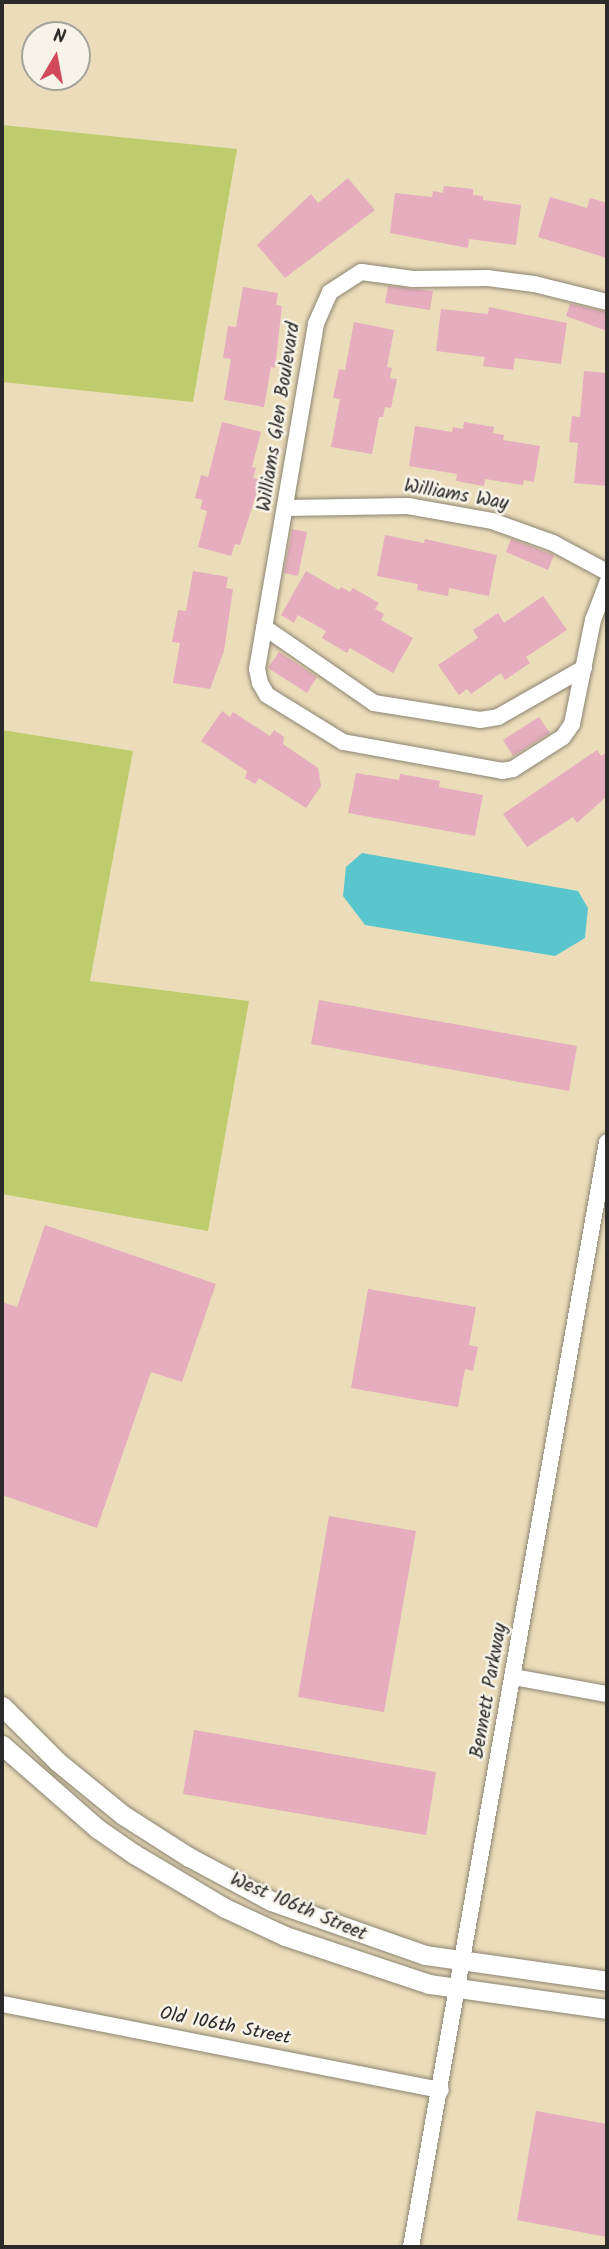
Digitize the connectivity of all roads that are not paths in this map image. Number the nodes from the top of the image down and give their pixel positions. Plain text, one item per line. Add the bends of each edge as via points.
1 (607, 302) edge
2 (286, 509) junction
3 (607, 572) edge
4 (607, 583) edge
5 (264, 627) junction
6 (584, 668) junction
7 (607, 1142) edge
8 (514, 1677) junction
9 (607, 1694) edge
10 (2, 1706) edge
11 (2, 1745) edge
12 (464, 1963) junction
13 (607, 1981) edge
14 (459, 1990) junction
15 (2, 2004) edge
16 (607, 2009) edge
17 (441, 2091) junction
18 (411, 2247) edge

1 - 2 street, Williams Glen Boulevard via 565,288 488,278 452,282 361,272 344,279 321,306 316,324
2 - 3 street, Williams Way via 408,506 492,521 553,543
2 - 5 street, Williams Glen Boulevard
4 - 6 street, Williams Glen Boulevard via 593,620
5 - 6 street via 373,703 480,720 498,717
5 - 6 street, Williams Glen Boulevard via 257,669 267,695 343,743 502,771 564,737 572,724
7 - 8 street, Bennett Parkway
8 - 9 street
8 - 12 street, Bennett Parkway
10 - 12 street, West 106th Street via 58,1762 123,1815 232,1882 354,1933
11 - 14 street, West 106th Street via 99,1829 225,1908 325,1952
12 - 13 street, West 106th Street
12 - 14 street, Bennett Parkway
14 - 16 street, West 106th Street
14 - 17 street, Bennett Parkway
15 - 17 street, Old 106th Street
17 - 18 street, Bennett Parkway

